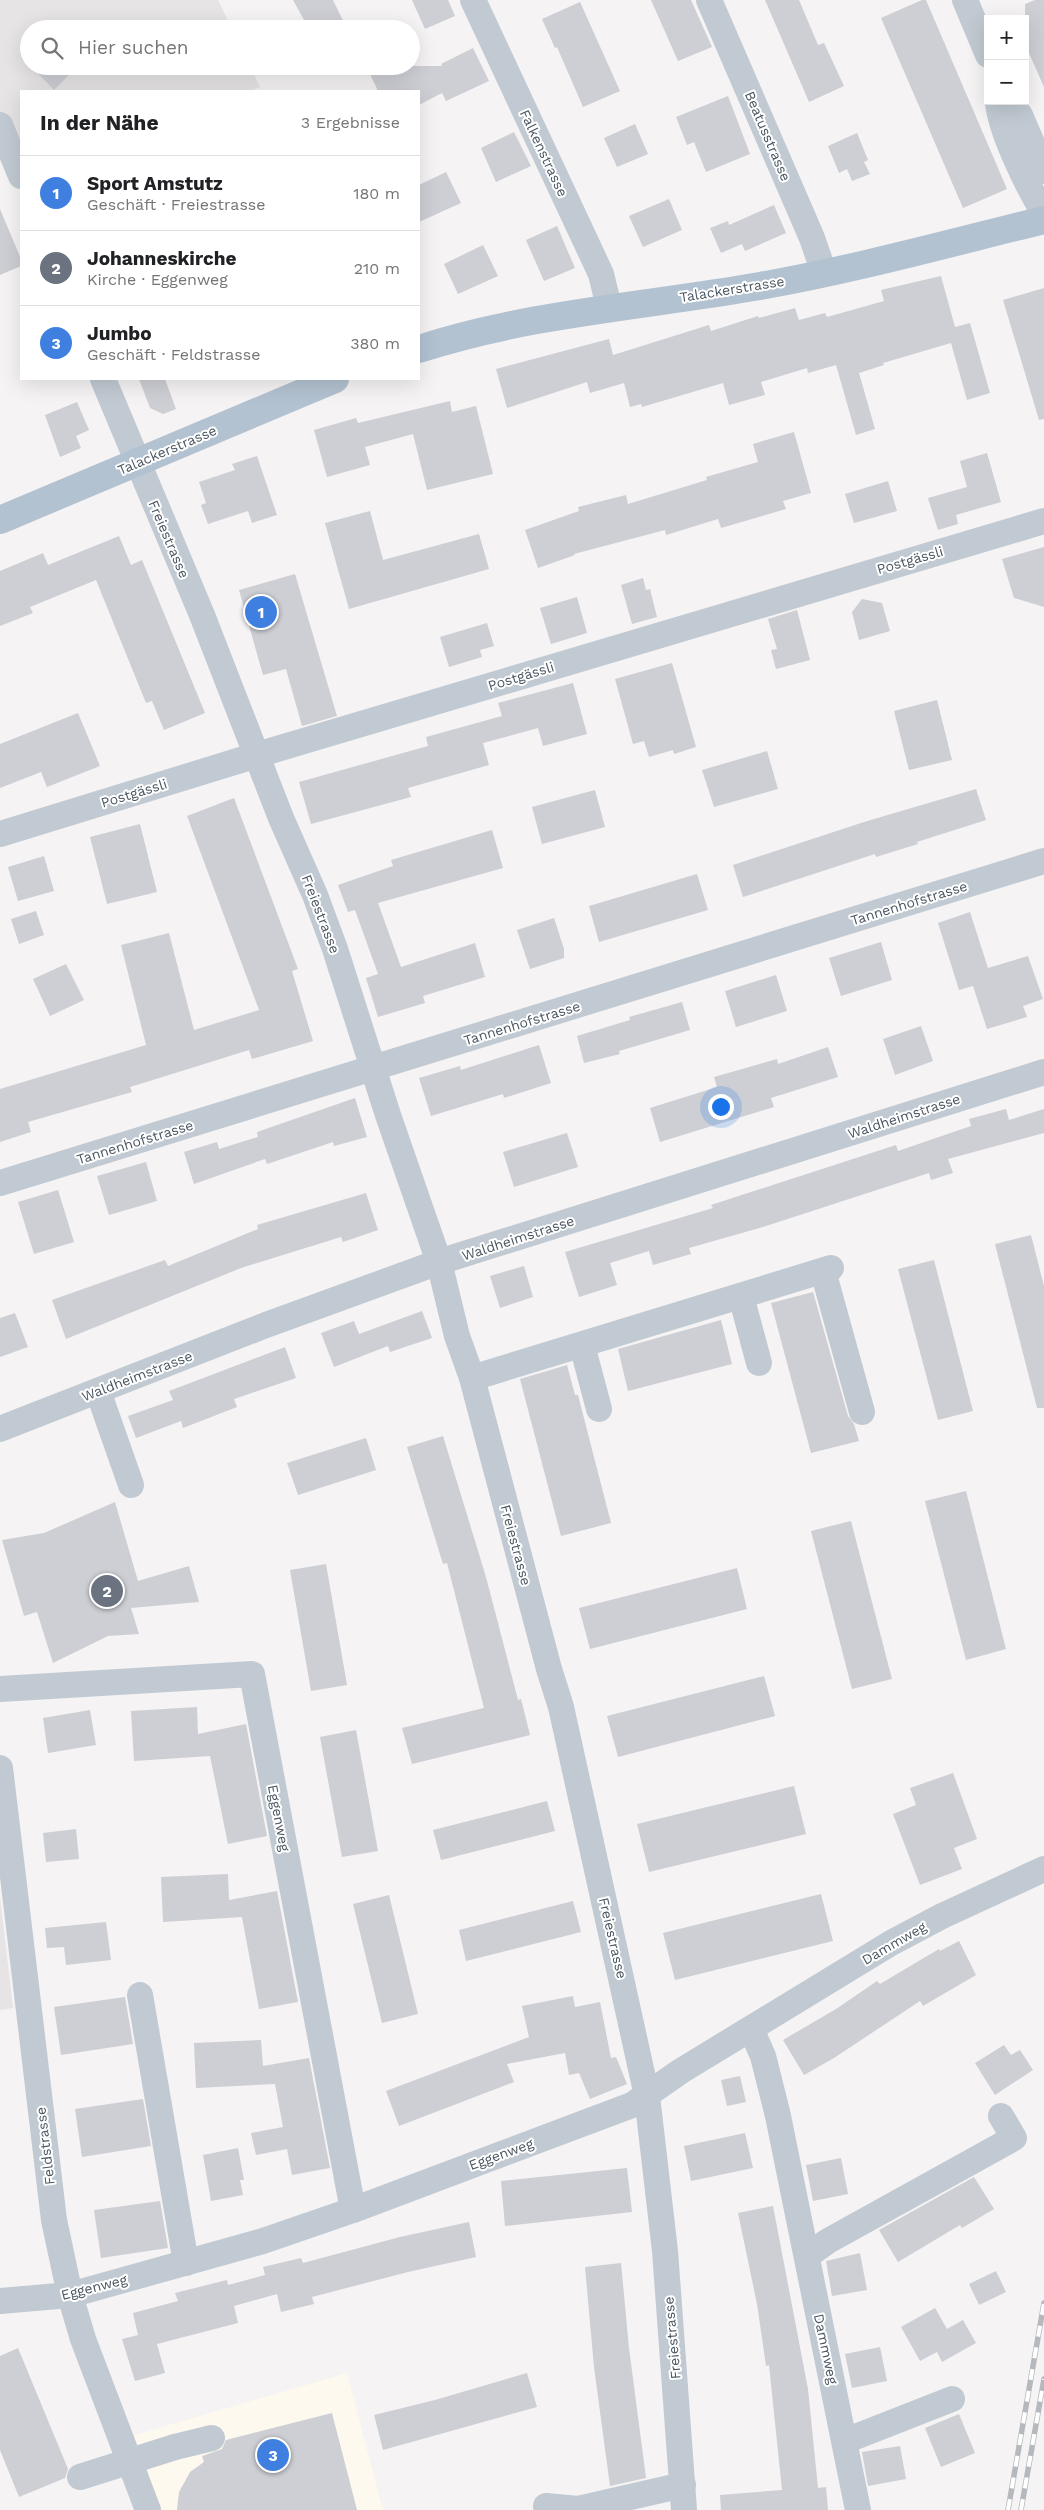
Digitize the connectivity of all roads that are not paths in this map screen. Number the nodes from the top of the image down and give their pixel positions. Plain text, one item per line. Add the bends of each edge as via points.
1 (473, 0) edge
2 (709, 0) edge
3 (965, 0) edge
4 (984, 45) edge
5 (999, 105) edge
6 (1020, 115) dead end
7 (0, 125) edge
8 (1044, 171) edge
9 (20, 174) edge
10 (1044, 213) edge
11 (1044, 220) edge
12 (824, 273) junction
13 (609, 307) junction
14 (420, 349) edge
15 (103, 380) edge
16 (333, 380) edge
17 (138, 463) junction
18 (0, 520) edge
19 (1044, 521) edge
20 (257, 755) junction
21 (0, 834) edge
22 (1044, 861) edge
23 (375, 1069) junction
24 (1044, 1072) edge
25 (0, 1183) edge
26 (439, 1262) junction
27 (741, 1296) junction
28 (582, 1345) junction
29 (759, 1363) dead end
30 (472, 1378) junction
31 (98, 1391) junction
32 (599, 1409) dead end
33 (862, 1412) dead end
34 (0, 1429) edge
35 (131, 1485) dead end
36 (0, 1689) edge
37 (0, 1768) edge
38 (1044, 1869) edge
39 (140, 1995) dead end
40 (750, 2029) junction
41 (647, 2096) junction
42 (1001, 2116) dead end
43 (353, 2210) junction
44 (807, 2256) junction
45 (186, 2263) junction
46 (70, 2295) junction
47 (0, 2302) edge
48 (952, 2399) dead end
49 (212, 2438) dead end
50 (845, 2441) junction
51 (130, 2461) junction
52 (80, 2477) dead end
53 (684, 2497) edge
54 (546, 2506) dead end
55 (140, 2508) edge
56 (858, 2510) edge

1 - 13 street, Falkenstrasse via 601,274
2 - 12 street, Beatusstrasse via 812,238
3 - 4 street
5 - 10 street via 1002,121
6 - 8 street
7 - 9 street
11 - 12 main road, Talackerstrasse
12 - 13 main road, Talackerstrasse via 702,295
13 - 14 main road, Talackerstrasse via 518,322
15 - 17 street, Freiestrasse
16 - 17 main road, Talackerstrasse
17 - 18 main road, Talackerstrasse
17 - 20 street, Freiestrasse
19 - 20 street, Postgässli
20 - 21 street, Postgässli
20 - 23 street, Freiestrasse via 315,895
22 - 23 street, Tannenhofstrasse
23 - 25 street, Tannenhofstrasse
23 - 26 street, Freiestrasse
24 - 26 street, Waldheimstrasse
26 - 30 street, Freiestrasse via 455,1328
26 - 31 street, Waldheimstrasse
27 - 28 street
27 - 29 street
27 - 33 street via 827,1270
28 - 30 street
28 - 32 street
30 - 41 street, Freiestrasse via 561,1707
31 - 34 street, Waldheimstrasse
31 - 35 street
36 - 43 street, Eggenweg via 252,1674
37 - 46 street, Feldstrasse via 54,2220
38 - 40 street, Dammweg via 891,1943
39 - 45 street
40 - 41 street, Dammweg
40 - 44 street, Dammweg via 763,2056
41 - 43 street, Eggenweg via 607,2115
41 - 53 street, Freiestrasse via 664,2251
42 - 44 street via 1014,2138 828,2241
43 - 45 street, Eggenweg
44 - 50 street, Dammweg
45 - 46 street, Eggenweg
46 - 47 street, Eggenweg
46 - 51 street, Feldstrasse
48 - 50 street
49 - 51 street
50 - 56 street, Dammweg
51 - 52 street
51 - 55 street, Feldstrasse
53 - 54 street via 578,2509

